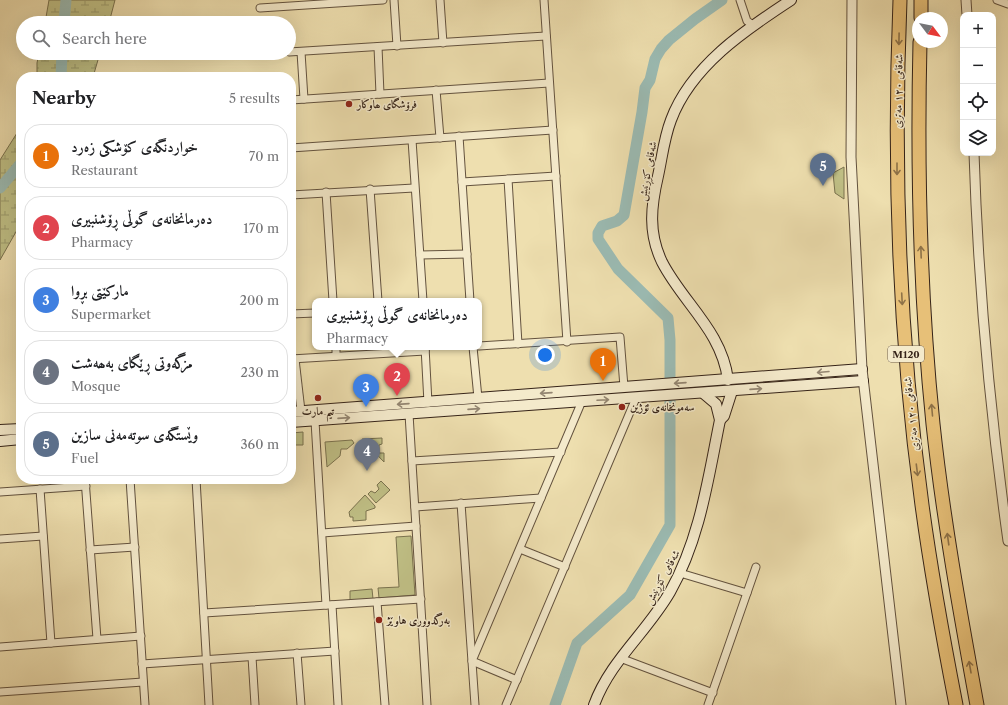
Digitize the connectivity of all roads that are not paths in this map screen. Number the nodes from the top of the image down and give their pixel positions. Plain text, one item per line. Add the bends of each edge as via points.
1 (383, 0) edge
2 (394, 0) edge
3 (440, 0) edge
4 (544, 0) edge
5 (740, 0) edge
6 (791, 0) edge
7 (900, 0) edge
8 (921, 0) edge
9 (966, 0) edge
10 (997, 0) edge
11 (850, 3) edge
12 (1008, 4) edge
13 (260, 8) dead end
14 (921, 12) edge
15 (967, 12) edge
16 (753, 25) junction
17 (546, 36) junction
18 (443, 43) junction
19 (397, 46) junction
20 (378, 47) junction
21 (920, 48) edge
22 (296, 52) edge
23 (301, 52) junction
24 (549, 83) junction
25 (436, 90) junction
26 (380, 94) junction
27 (304, 99) junction
28 (296, 100) edge
29 (553, 130) junction
30 (458, 136) junction
31 (440, 138) junction
32 (412, 140) junction
33 (296, 148) edge
34 (974, 156) edge
35 (556, 176) junction
36 (508, 179) junction
37 (462, 182) junction
38 (414, 188) junction
39 (370, 189) junction
40 (326, 192) junction
41 (296, 195) edge
42 (467, 254) junction
43 (420, 255) junction
44 (333, 298) edge
45 (378, 298) edge
46 (422, 298) edge
47 (470, 298) edge
48 (312, 313) edge
49 (296, 314) edge
50 (567, 342) junction
51 (518, 344) junction
52 (482, 346) edge
53 (336, 350) edge
54 (381, 350) edge
55 (425, 350) edge
56 (474, 350) edge
57 (336, 356) junction
58 (296, 359) edge
59 (862, 369) junction
60 (728, 380) junction
61 (863, 381) junction
62 (640, 386) junction
63 (624, 387) junction
64 (732, 391) junction
65 (703, 394) junction
66 (478, 398) junction
67 (636, 398) junction
68 (582, 401) junction
69 (428, 402) junction
70 (296, 411) edge
71 (409, 414) junction
72 (314, 420) junction
73 (720, 420) junction
74 (296, 422) edge
75 (16, 429) edge
76 (0, 430) edge
77 (16, 439) edge
78 (0, 441) edge
79 (561, 452) junction
80 (412, 461) junction
81 (78, 484) edge
82 (85, 484) edge
83 (130, 484) edge
84 (196, 484) edge
85 (40, 489) junction
86 (0, 492) edge
87 (541, 498) junction
88 (461, 503) junction
89 (415, 507) junction
90 (416, 526) junction
91 (322, 533) junction
92 (43, 536) junction
93 (0, 539) edge
94 (1008, 541) edge
95 (135, 547) junction
96 (520, 549) junction
97 (90, 550) junction
98 (565, 567) junction
99 (756, 568) dead end
100 (680, 572) junction
101 (748, 593) junction
102 (420, 599) junction
103 (376, 602) junction
104 (329, 605) junction
105 (204, 613) junction
106 (141, 636) junction
107 (97, 639) junction
108 (51, 643) junction
109 (0, 647) edge
110 (335, 651) junction
111 (298, 654) junction
112 (252, 656) junction
113 (620, 658) junction
114 (207, 660) junction
115 (472, 661) junction
116 (142, 664) junction
117 (517, 680) junction
118 (143, 682) junction
119 (0, 692) edge
120 (712, 692) junction
121 (145, 705) edge
122 (209, 705) edge
123 (255, 705) edge
124 (301, 705) edge
125 (338, 705) edge
126 (385, 705) edge
127 (427, 705) edge
128 (475, 705) edge
129 (506, 705) edge
130 (594, 705) edge
131 (708, 705) edge
132 (901, 705) edge
133 (956, 705) edge
134 (977, 705) edge

1 - 13 street
2 - 19 street
3 - 18 street
4 - 17 street
5 - 16 street via 747,21
6 - 16 main road, شەقامی کۆڕنیش
7 -> 133 highway, شەقامی ١٢٠ مەتری / M120 via 897,172 904,337 922,505 937,607
8 - 14 highway
9 - 15 street
10 - 12 street
11 - 59 street via 851,157
16 - 60 main road, شەقامی کۆڕنیش via 722,50 693,82 677,107 667,134 652,208 652,231 658,253 674,281 713,335 723,356
17 - 18 street
17 - 24 street
18 - 19 street
19 - 20 street
20 - 23 street
20 - 26 street
134 -> 21 highway, شەقامی ١٢٠ مەتری / M120 via 944,514 927,361 919,216
22 - 23 street
23 - 27 street
24 - 25 street
24 - 29 street
25 - 26 street
25 - 31 street
26 - 27 street
27 - 28 street
29 - 30 street
29 - 35 street
30 - 31 street
30 - 37 street
31 - 32 street
32 - 33 street
32 - 38 street
34 - 94 street via 983,321
35 - 36 street
35 - 50 street
36 - 37 street
36 - 51 street
37 - 42 street
38 - 39 street
38 - 43 street
39 - 40 street
39 - 45 street
40 - 41 street
40 - 44 street
42 - 43 street
42 - 47 street
43 - 46 street
48 - 49 street
50 - 51 street
50 - 63 street via 620,337
51 - 52 street
53 - 57 street
54 - 57 street
55 - 69 street
56 - 66 street
57 - 58 street
59 -> 60 main road
59 - 61 street
60 -> 62 main road
64 -> 61 main road
61 - 132 street
62 - 63 main road
62 - 67 main road
63 -> 66 main road
64 - 65 main road
64 - 73 main road, شەقامی کۆڕنیش via 724,416
65 - 67 main road
65 - 73 main road via 716,404
66 - 69 main road
68 -> 67 main road
67 - 98 street
71 -> 68 main road
68 - 79 street
69 -> 70 main road
72 -> 71 main road
71 - 80 street
72 - 74 main road
72 - 91 street
73 - 100 main road, شەقامی کۆڕنیش via 698,528
75 - 76 main road
77 - 78 main road
79 - 80 street
79 - 87 street
80 - 89 street
81 - 85 street
82 - 97 street
83 - 95 street
84 - 105 street
85 - 86 street
85 - 92 street
87 - 88 street
87 - 96 street
88 - 89 street
88 - 115 street
89 - 90 street
90 - 91 street
90 - 102 street
91 - 104 street
92 - 93 street
92 - 108 street
95 - 97 street
95 - 106 street
96 - 98 street
96 - 115 street
97 - 107 street
98 - 117 street
99 - 101 street
100 - 101 street
100 - 113 main road, شەقامی کۆڕنیش via 655,613
101 - 120 street
102 - 103 street
102 - 127 street
103 - 104 street
103 - 126 street
104 - 105 street
104 - 110 street
105 - 114 street
106 - 107 street
106 - 116 street
107 - 108 street
108 - 109 street
110 - 111 street
110 - 125 street
111 - 112 street
111 - 124 street
112 - 114 street
112 - 123 street
113 - 120 street
113 - 130 main road, شەقامی کۆڕنیش via 608,675
114 - 116 street
114 - 122 street
115 - 117 street
115 - 128 street
116 - 118 street
117 - 129 street
118 - 119 street
118 - 121 street
120 - 131 street

